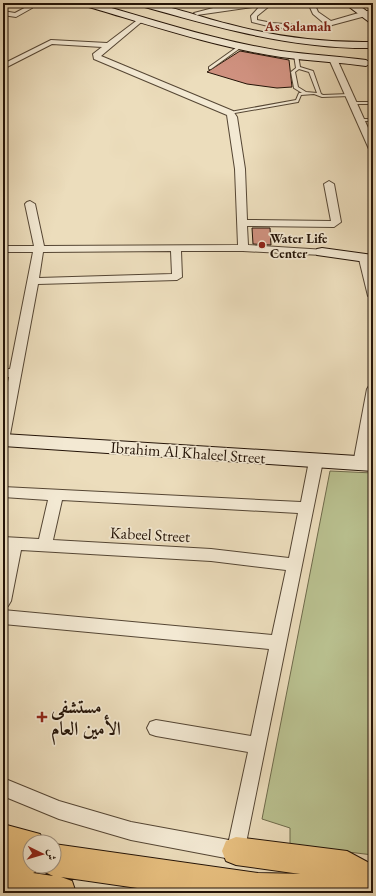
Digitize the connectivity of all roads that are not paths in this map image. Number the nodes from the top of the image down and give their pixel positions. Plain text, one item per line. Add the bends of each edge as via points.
1 (85, 3) edge
2 (101, 3) edge
3 (141, 3) edge
4 (160, 3) edge
5 (267, 3) edge
6 (270, 3) edge
7 (311, 3) edge
8 (349, 3) edge
9 (30, 7) dead end
10 (3, 13) edge
11 (197, 14) junction
12 (370, 17) edge
13 (142, 20) junction
14 (330, 24) junction
15 (249, 27) junction
16 (272, 37) junction
17 (373, 37) edge
18 (223, 42) junction
19 (108, 45) junction
20 (373, 45) edge
21 (241, 46) junction
22 (277, 47) junction
23 (296, 55) junction
24 (333, 59) junction
25 (371, 62) edge
26 (3, 67) edge
27 (210, 68) dead end
28 (298, 68) junction
29 (305, 93) junction
30 (319, 94) junction
31 (349, 95) junction
32 (373, 103) edge
33 (353, 104) junction
34 (230, 113) junction
35 (360, 120) junction
36 (373, 120) edge
37 (373, 149) edge
38 (329, 184) dead end
39 (30, 204) dead end
40 (242, 222) junction
41 (39, 248) junction
42 (176, 248) junction
43 (243, 248) junction
44 (3, 249) edge
45 (322, 252) joint
46 (370, 256) edge
47 (33, 281) junction
48 (373, 296) edge
49 (3, 373) edge
50 (16, 373) junction
51 (373, 389) edge
52 (3, 440) edge
53 (316, 461) junction
54 (367, 464) edge
55 (3, 492) edge
56 (56, 494) junction
57 (306, 508) junction
58 (9, 544) edge
59 (45, 546) junction
60 (294, 565) junction
61 (3, 601) edge
62 (3, 617) edge
63 (279, 643) junction
64 (156, 728) dead end
65 (257, 745) junction
66 (3, 787) edge
67 (3, 838) edge
68 (22, 842) edge
69 (236, 851) junction
70 (3, 856) edge
71 (22, 857) edge
72 (62, 860) edge
73 (373, 881) edge
74 (3, 885) edge
75 (265, 891) edge
76 (60, 893) edge
77 (363, 893) edge

1 - 13 street
2 - 22 street via 212,34
3 - 16 street
4 - 11 street
5 - 6 street
5 - 11 street
5 - 14 street via 254,16 254,21 317,29
7 - 14 street via 314,13
8 - 12 street
9 - 10 street via 16,15
11 - 15 street
12 - 14 street
13 - 18 street
13 - 19 street
15 - 16 street
15 - 17 street via 317,38 361,41
16 - 20 street via 319,44
18 - 21 street
18 - 22 street
19 - 26 street via 51,42
19 - 34 street via 97,54 100,59
21 - 23 street
21 - 27 lane
22 - 25 street
23 - 24 street
23 - 28 lane
24 - 25 street
24 - 31 street
28 - 29 lane via 293,72 296,88
28 - 30 lane via 311,72
29 - 30 lane
29 - 34 lane via 298,96 297,101
30 - 31 lane
31 - 33 street
32 - 33 lane
33 - 35 street
34 - 40 street via 233,116 240,169
35 - 36 lane
35 - 37 street
38 - 40 street via 336,222 334,224
39 - 41 street
40 - 43 street
41 - 42 street
41 - 44 street
41 - 47 street
42 - 43 street
42 - 47 street via 177,278
43 - 45 street
45 - 46 street
46 - 48 street
47 - 50 street
49 - 50 street
50 - 52 street
51 - 54 street
52 - 53 street, Ibrahim Al Khaleel Street
53 - 54 street, Ibrahim Al Khaleel Street
53 - 57 street
55 - 56 street
56 - 57 street
56 - 59 street
57 - 60 street
58 - 59 street, Kabeel Street
58 - 61 street
59 - 60 street, Kabeel Street via 211,555
60 - 63 street
62 - 63 street
63 - 65 street
64 - 65 street
65 - 69 street
66 - 69 street via 59,810 131,831
67 - 68 main road
69 - 73 main road via 346,866
70 - 71 highway
72 - 75 highway
74 - 76 highway
75 - 77 highway

